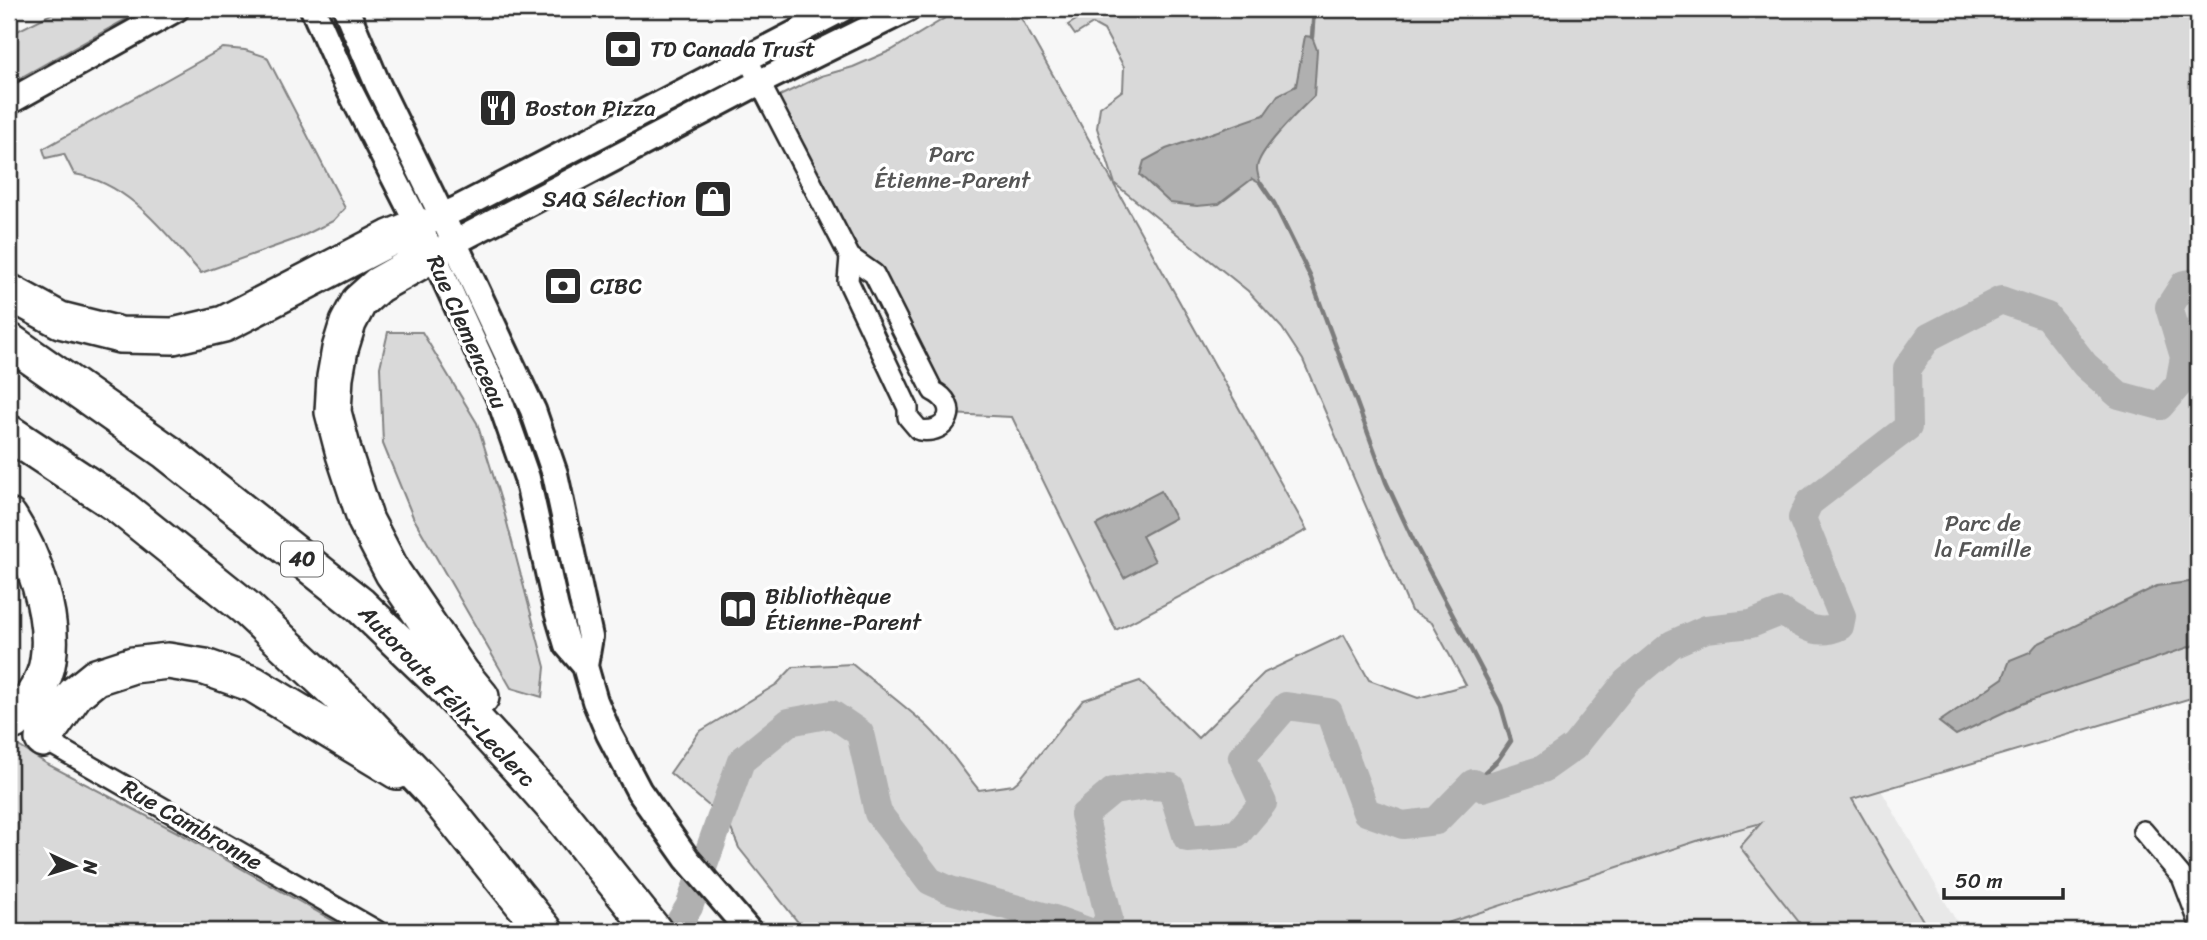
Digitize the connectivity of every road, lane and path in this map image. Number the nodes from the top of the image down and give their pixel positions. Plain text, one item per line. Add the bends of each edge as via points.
1 (176, 9) edge
2 (313, 9) edge
3 (346, 9) edge
4 (842, 9) edge
5 (908, 9) edge
6 (747, 58) junction
7 (760, 82) junction
8 (9, 102) edge
9 (437, 234) junction
10 (850, 257) junction
11 (9, 292) edge
12 (9, 341) edge
13 (9, 433) edge
14 (9, 517) edge
15 (22, 726) edge
16 (433, 792) junction
17 (561, 815) junction
18 (2143, 831) dead end
19 (2198, 919) edge
20 (651, 927) edge
21 (377, 931) edge
22 (545, 931) edge
23 (749, 931) edge

1 - 8 street
2 - 9 street, Rue Clemenceau via 345,81
3 - 9 street, Rue Clemenceau
4 - 6 street
5 - 7 street
6 - 7 street
6 - 9 street
7 - 9 street
7 - 10 street
9 - 11 highway via 390,238 224,324 173,336 120,335 60,320
9 - 17 highway via 359,302 340,349 333,412 366,521 393,573 462,674 537,767
9 - 23 street, Rue Clemenceau via 519,450 567,645 585,666 595,701 639,791 687,859
10 - 10 street via 848,281 908,416 919,430 931,432 943,426 949,414 947,402 933,391 874,274
12 - 17 highway, Autoroute Félix-Leclerc / 40 via 167,452 360,605 441,683
13 - 16 highway via 118,505 246,607
14 - 15 highway via 36,571 48,621 48,661
15 - 16 highway via 96,677 132,665 169,661 205,667 253,684
15 - 21 street, Rue Cambronne
16 - 22 highway
17 - 20 highway, Autoroute Félix-Leclerc / 40
18 - 19 street via 2182,877

